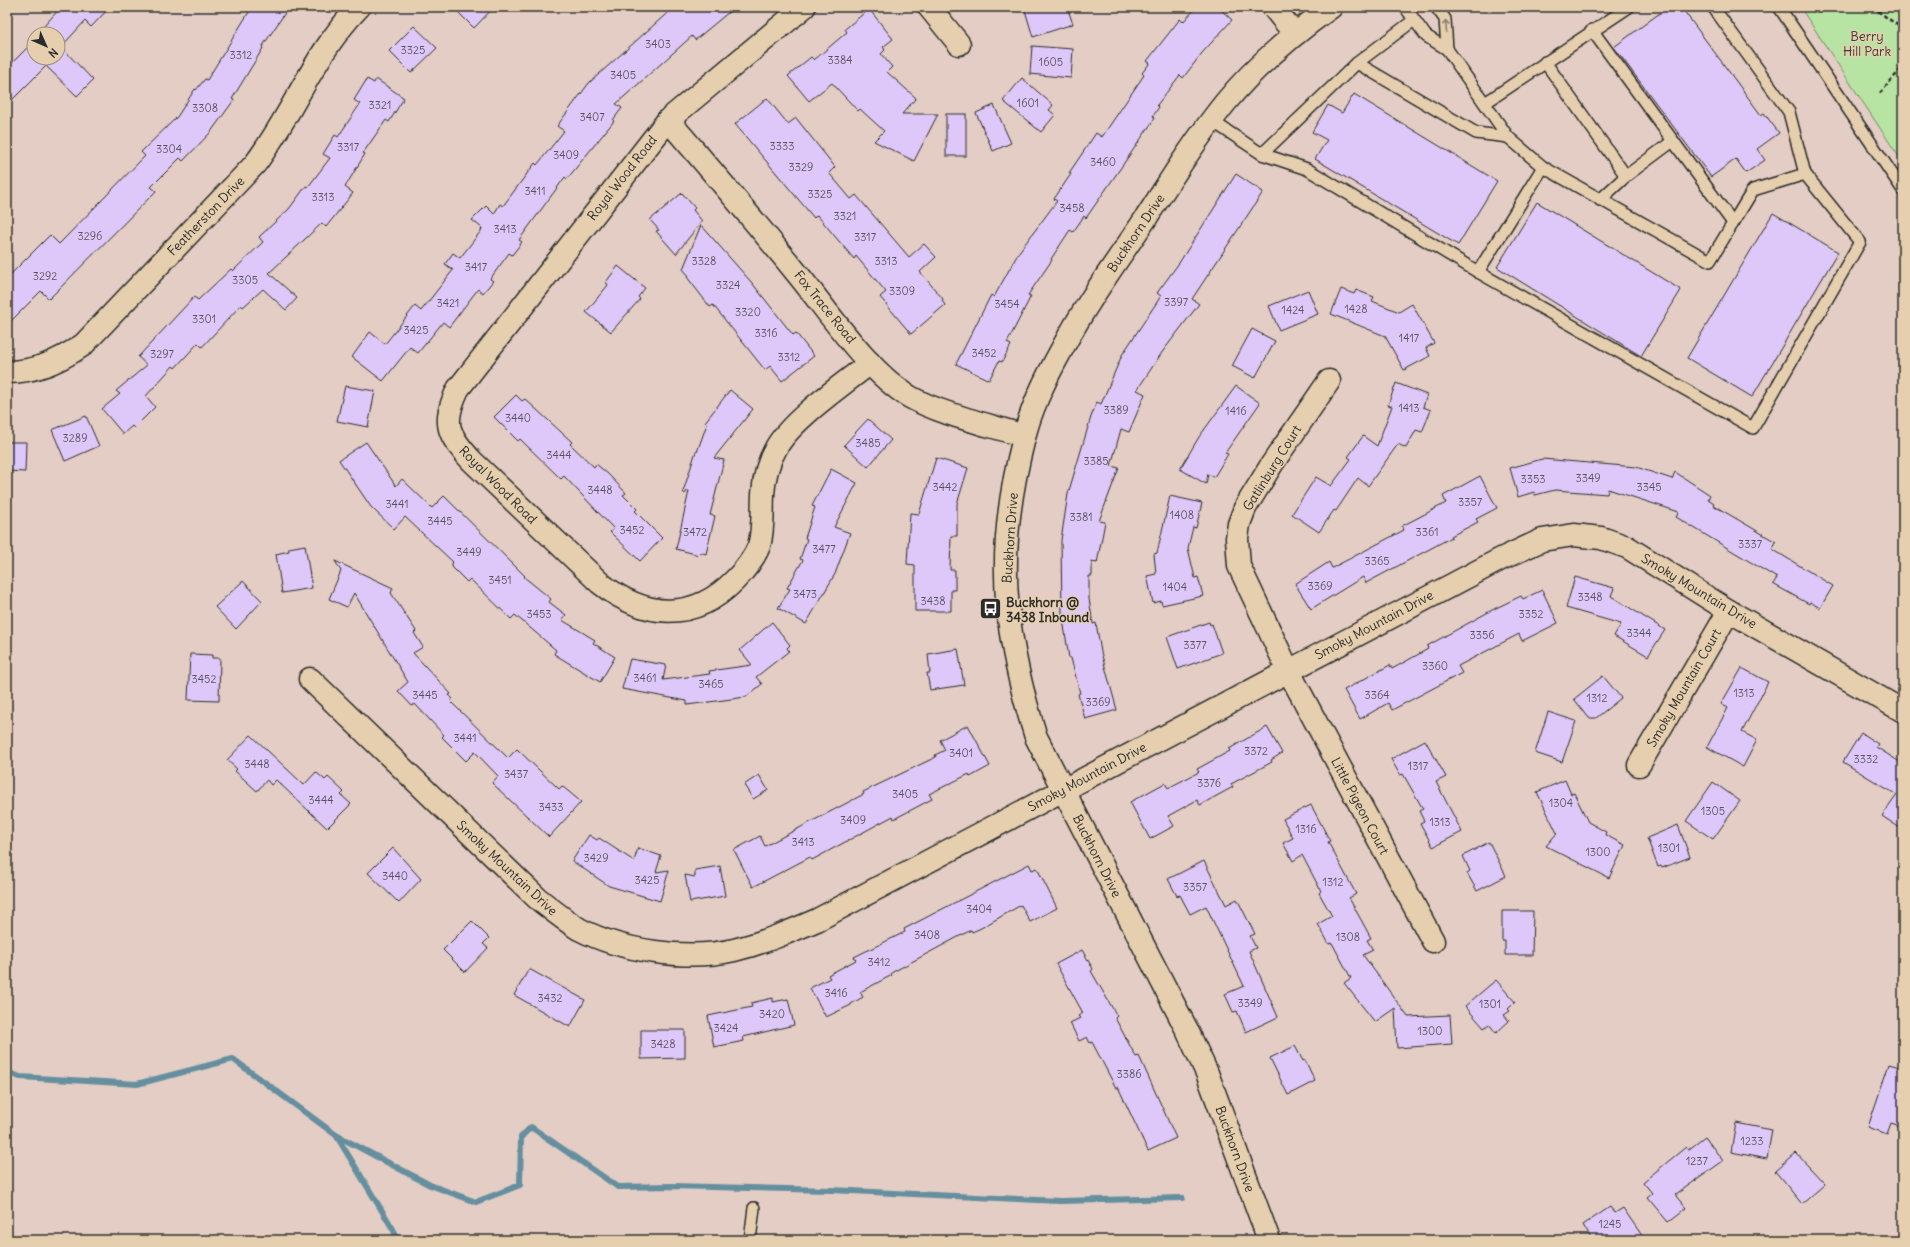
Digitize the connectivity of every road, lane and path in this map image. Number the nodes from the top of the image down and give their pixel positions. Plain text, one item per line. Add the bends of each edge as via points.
1 (359, 7) edge
2 (804, 7) edge
3 (929, 7) edge
4 (1273, 7) edge
5 (1331, 7) edge
6 (1405, 7) edge
7 (1437, 7) edge
8 (1629, 7) edge
9 (1713, 7) edge
10 (1779, 7) edge
11 (1872, 7) edge
12 (1414, 20) junction
13 (1903, 29) edge
14 (1592, 30) junction
15 (1294, 33) junction
16 (959, 44) dead end
17 (1448, 48) junction
18 (1545, 62) junction
19 (1358, 63) junction
20 (1903, 67) edge
21 (1880, 93) dead end
22 (1485, 103) junction
23 (668, 120) junction
24 (1212, 120) junction
25 (1508, 137) junction
26 (1673, 141) junction
27 (1262, 154) junction
28 (1543, 167) junction
29 (1805, 174) junction
30 (1626, 176) junction
31 (1903, 190) edge
32 (1600, 200) junction
33 (1733, 223) junction
34 (1478, 272) junction
35 (870, 363) junction
36 (7, 372) edge
37 (1329, 382) dead end
38 (1024, 436) junction
39 (1729, 611) junction
40 (1288, 670) junction
41 (310, 679) dead end
42 (1903, 711) edge
43 (1639, 765) dead end
44 (1062, 790) junction
45 (1433, 941) dead end
46 (754, 1208) dead end
47 (750, 1240) edge
48 (1269, 1240) edge

1 - 36 street, Featherston Drive via 341,25 322,53 272,141 255,164 82,345 44,366 24,372
2 - 23 street, Royal Wood Road
3 - 16 street
4 - 15 street
5 - 15 street, Buckhorn Drive
6 - 12 lane
17 -> 7 lane via 1445,19
8 - 14 lane
9 - 29 lane via 1789,112
10 - 31 lane
11 - 13 path
12 - 17 lane via 1426,36
12 - 19 lane
14 - 18 lane
14 - 26 lane
15 - 24 street, Buckhorn Drive via 1258,66
17 - 22 lane
18 - 22 lane
18 - 30 lane
19 - 25 lane via 1476,133
19 - 27 lane
20 - 21 path
22 - 25 lane
23 - 35 street, Fox Trace Road via 766,234
23 - 35 street, Royal Wood Road via 458,389 450,407 448,420 451,433 459,446 616,596 639,607 664,611 686,609 708,602 727,589 745,570 759,546 767,468 776,447 816,406
24 - 27 lane
24 - 38 street, Buckhorn Drive via 1090,302 1062,349
25 - 28 lane
26 - 30 lane
26 - 33 lane
27 - 34 lane via 1307,169
28 - 32 lane
28 - 34 lane
29 - 33 lane via 1753,190
29 - 34 lane via 1860,242 1753,428
30 - 32 lane
32 - 33 lane via 1710,261
35 - 38 street, Fox Trace Road via 894,386 931,407
37 - 40 street, Gatlinburg Court via 1260,481 1245,508 1237,538 1238,566
38 - 44 street, Buckhorn Drive via 1008,537 1008,610 1023,698 1036,736
39 - 40 street, Smoky Mountain Drive via 1627,548 1601,538 1574,535 1542,540 1501,559
39 - 42 street, Smoky Mountain Drive
39 - 43 street, Smoky Mountain Court
40 - 44 street, Smoky Mountain Drive
40 - 45 street, Little Pigeon Court
41 - 44 street, Smoky Mountain Drive via 537,898 561,918 581,930 610,941 668,954 699,955 732,951 768,941 817,920
44 - 48 street, Buckhorn Drive via 1207,1073
46 - 47 lane

